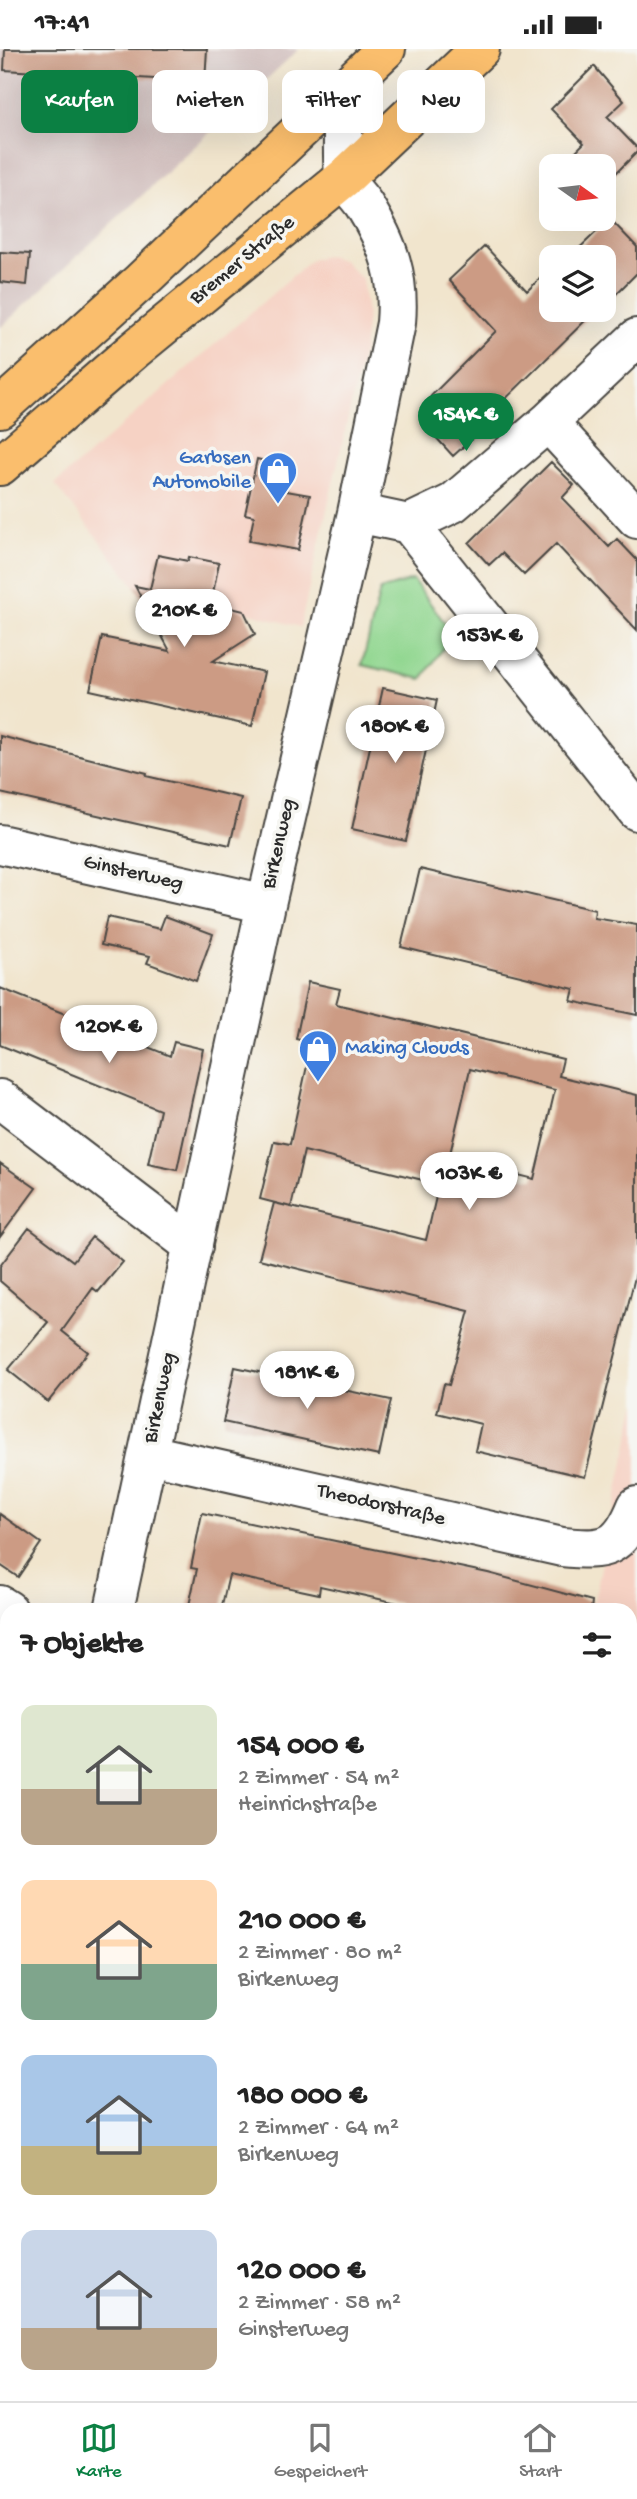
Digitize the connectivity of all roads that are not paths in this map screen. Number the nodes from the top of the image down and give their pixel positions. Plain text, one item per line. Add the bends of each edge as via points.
1 (386, 49) edge
2 (480, 49) edge
3 (362, 70) edge
4 (295, 133) edge
5 (344, 133) edge
6 (344, 178) junction
7 (637, 338) edge
8 (0, 408) edge
9 (548, 422) junction
10 (0, 466) edge
11 (357, 513) junction
12 (637, 519) edge
13 (409, 524) junction
14 (637, 811) edge
15 (0, 844) edge
16 (267, 904) junction
17 (0, 1099) edge
18 (193, 1246) junction
19 (167, 1457) junction
20 (637, 1506) edge
21 (116, 1603) edge

1 - 3 main road
2 - 6 main road, Bremer Straße
4 - 8 main road
5 - 6 street
6 - 10 main road, Bremer Straße via 134,349
6 - 11 street, Birkenweg via 382,240 398,296
7 - 9 street
9 - 12 street
9 - 13 street via 453,503
11 - 13 street
11 - 16 street, Birkenweg
13 - 14 street
15 - 16 street, Ginsterweg
16 - 18 street, Birkenweg
17 - 18 street
18 - 19 street, Birkenweg
19 - 20 street, Theodorstraße via 562,1547 613,1545
19 - 21 street, Birkenweg

